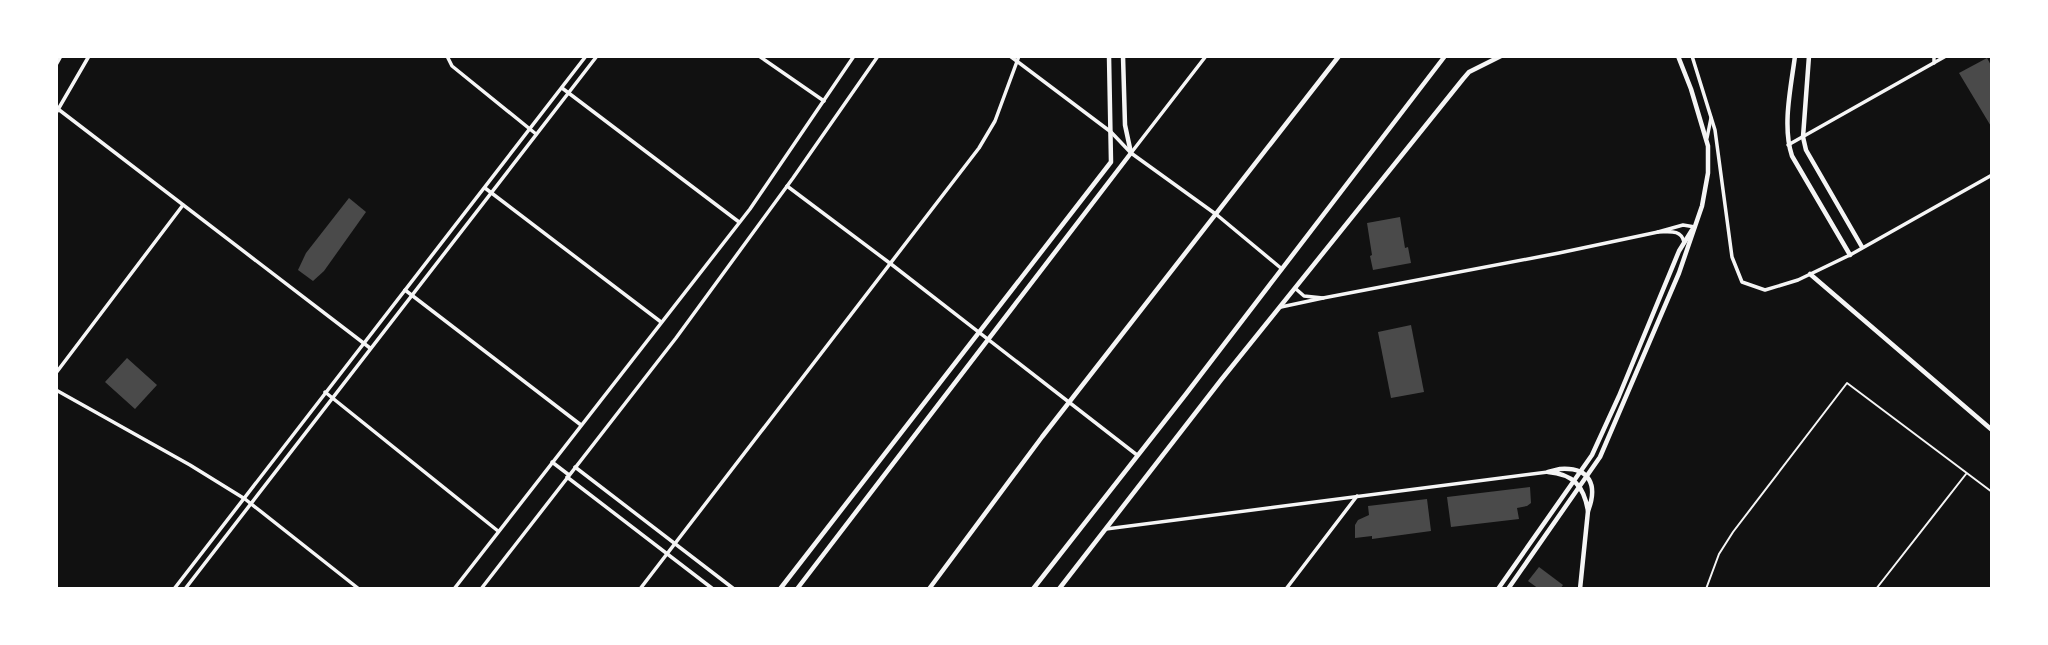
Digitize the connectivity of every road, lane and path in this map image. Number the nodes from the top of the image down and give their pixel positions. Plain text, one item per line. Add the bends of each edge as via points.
1 (61, 56) edge
2 (89, 56) edge
3 (447, 56) edge
4 (586, 56) edge
5 (597, 56) edge
6 (759, 56) edge
7 (854, 56) edge
8 (878, 56) edge
9 (1010, 56) edge
10 (1109, 56) edge
11 (1123, 56) edge
12 (1206, 56) edge
13 (1339, 56) edge
14 (1445, 56) edge
15 (1501, 56) edge
16 (1678, 56) edge
17 (1692, 56) edge
18 (1795, 56) edge
19 (1809, 56) edge
20 (1934, 56) edge
21 (1946, 56) edge
22 (1018, 59) edge
23 (1934, 63) junction
24 (56, 65) edge
25 (562, 88) junction
26 (569, 93) junction
27 (824, 101) junction
28 (57, 111) edge
29 (1712, 116) junction
30 (530, 128) junction
31 (1111, 132) junction
32 (536, 134) junction
33 (1802, 137) junction
34 (1707, 138) junction
35 (1788, 145) junction
36 (1131, 153) junction
37 (1992, 175) edge
38 (786, 186) junction
39 (484, 188) junction
40 (492, 193) junction
41 (183, 205) junction
42 (1217, 215) junction
43 (739, 222) junction
44 (1695, 227) junction
45 (1658, 232) junction
46 (1684, 242) junction
47 (1862, 247) junction
48 (1850, 255) junction
49 (891, 264) junction
50 (1282, 269) junction
51 (1810, 274) junction
52 (1296, 289) junction
53 (405, 290) junction
54 (412, 296) junction
55 (1322, 298) junction
56 (1280, 307) junction
57 (661, 322) junction
58 (979, 332) junction
59 (988, 339) junction
60 (363, 343) junction
61 (370, 348) junction
62 (56, 373) edge
63 (56, 390) edge
64 (326, 392) junction
65 (333, 398) junction
66 (1070, 402) junction
67 (581, 425) junction
68 (1992, 430) edge
69 (1138, 455) junction
70 (552, 462) junction
71 (575, 467) junction
72 (1548, 472) junction
73 (1966, 473) junction
74 (1585, 474) junction
75 (568, 476) junction
76 (1577, 485) junction
77 (1992, 492) edge
78 (1357, 496) junction
79 (245, 499) junction
80 (251, 504) junction
81 (1588, 511) junction
82 (1104, 529) junction
83 (499, 531) junction
84 (674, 544) junction
85 (666, 555) junction
86 (174, 589) edge
87 (185, 589) edge
88 (359, 589) edge
89 (454, 589) edge
90 (481, 589) edge
91 (639, 589) edge
92 (713, 589) edge
93 (734, 589) edge
94 (780, 589) edge
95 (797, 589) edge
96 (929, 589) edge
97 (1032, 589) edge
98 (1059, 589) edge
99 (1286, 589) edge
100 (1498, 589) edge
101 (1508, 589) edge
102 (1580, 589) edge
103 (1706, 589) edge
104 (1877, 589) edge

1 - 24 street
2 - 28 street
3 - 30 street via 452,66
4 - 25 street
5 - 26 street
6 - 27 street
7 - 27 street
8 - 38 street
9 - 22 street
10 - 31 street
11 - 36 street via 1125,125
12 - 36 street
13 - 42 street
14 - 50 street
15 - 52 street via 1466,75
16 - 34 street
17 - 29 street
18 - 35 street
19 - 33 street
20 - 23 street
21 - 23 street
22 - 31 street
22 - 49 street via 987,137
23 - 33 street
25 - 26 street
25 - 30 street
26 - 32 street
26 - 43 street
27 - 43 street
28 - 41 street
29 - 34 street
29 - 51 street via 1732,257 1742,282 1765,290
30 - 32 street
30 - 39 street
31 - 36 street
31 - 58 street via 1111,162
32 - 40 street
33 - 35 street
33 - 47 street
34 - 44 street via 1705,197
35 - 48 street
36 - 42 street
36 - 59 street
37 - 47 street
38 - 49 street
38 - 71 street
39 - 40 street
39 - 53 street
40 - 54 street
40 - 57 street
41 - 60 street
41 - 62 street
42 - 50 street
42 - 66 street
43 - 57 street
44 - 45 street via 1683,225
44 - 46 street
44 - 74 street via 1622,410 1600,457
45 - 46 street via 1678,233
45 - 55 street
46 - 74 street
47 - 48 street
48 - 51 street
49 - 58 street
49 - 84 street
50 - 69 street
51 - 68 street
52 - 55 street via 1304,296
52 - 56 street
53 - 54 street
53 - 60 street
54 - 61 street
54 - 67 street
55 - 56 street
56 - 82 street
57 - 67 street
58 - 59 street
58 - 94 street
59 - 66 street
59 - 95 street
60 - 61 street
60 - 64 street
61 - 65 street
63 - 79 street
64 - 65 street
64 - 79 street
65 - 80 street
65 - 83 street
66 - 69 street
66 - 96 street
67 - 70 street
69 - 97 street
70 - 75 street
70 - 83 street
71 - 75 street
71 - 84 street
72 - 74 street via 1565,469
72 - 76 street via 1563,474
72 - 78 street
73 - 77 lane
73 - 103 lane via 1847,383 1733,531 1718,554
73 - 104 lane
74 - 76 street
74 - 81 street via 1592,491
75 - 85 street
75 - 90 street
76 - 81 street
76 - 100 street
76 - 101 street
78 - 82 street
78 - 99 street
79 - 80 street
79 - 86 street
80 - 87 street
80 - 88 street
81 - 102 street
82 - 98 street
83 - 89 street
84 - 85 street
84 - 93 street
85 - 91 street
85 - 92 street

